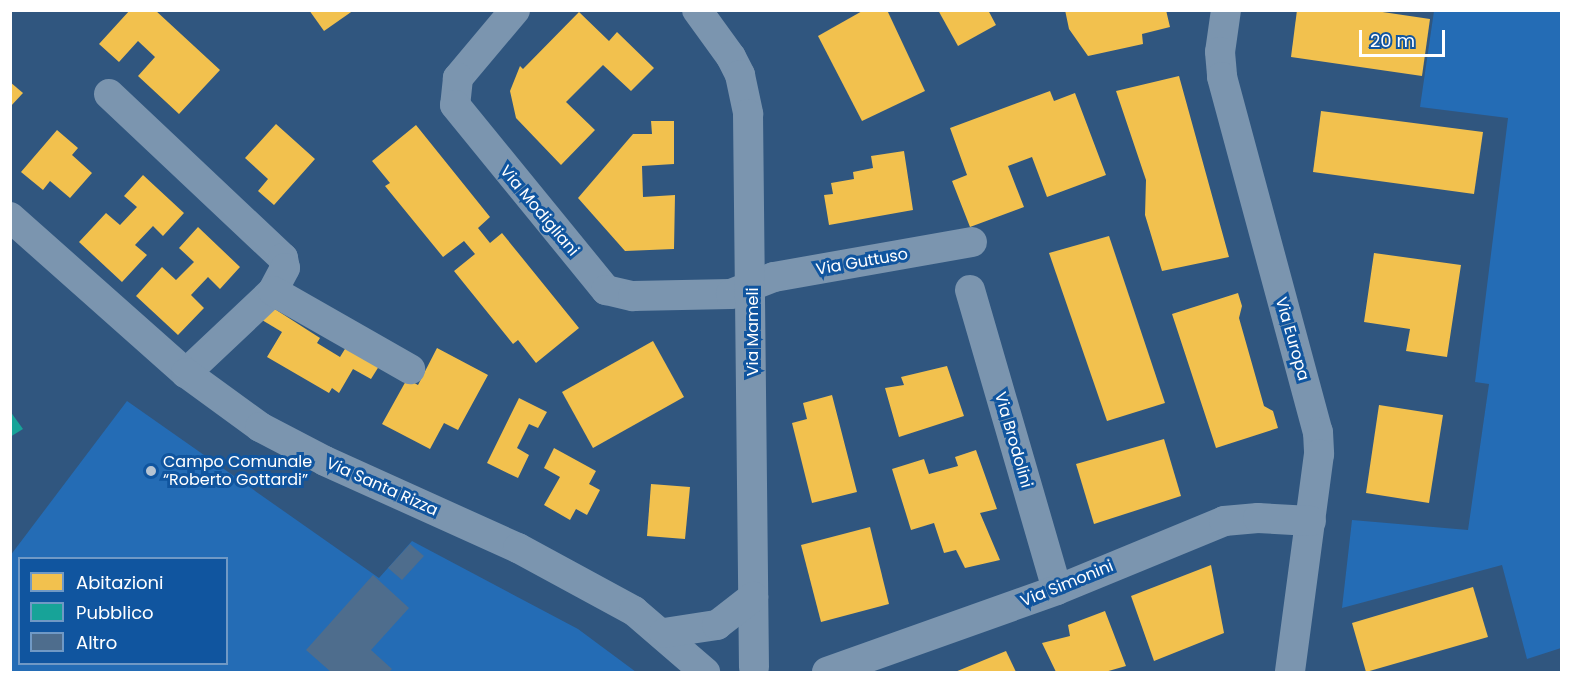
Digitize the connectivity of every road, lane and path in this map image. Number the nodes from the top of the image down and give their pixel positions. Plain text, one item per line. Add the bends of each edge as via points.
1 (515, 10) edge
2 (697, 10) edge
3 (1226, 10) edge
4 (110, 94) dead end
5 (10, 217) edge
6 (972, 242) dead end
7 (753, 285) junction
8 (970, 290) dead end
9 (273, 291) junction
10 (410, 369) dead end
11 (186, 374) junction
12 (1311, 521) junction
13 (1056, 590) junction
14 (753, 597) junction
15 (664, 633) junction
16 (758, 670) edge
17 (705, 672) edge
18 (721, 672) edge
19 (827, 672) edge
20 (1290, 672) edge

1 - 7 street, Via Modigliani via 458,78 455,105 595,278 606,290 633,296 731,294
2 - 7 street, Via Mameli via 731,57 745,92
3 - 12 street, Via Europa via 1220,52 1222,77 1318,432
4 - 9 street via 273,245 285,268
5 - 11 street, Via Santa Rizza
6 - 7 street, Via Guttuso via 774,277
7 - 14 street, Via Mameli
8 - 13 street, Via Brodolini
9 - 10 street
9 - 11 street
11 - 15 street, Via Santa Rizza via 260,427 291,444 518,548 634,611
12 - 13 street, Via Simonini via 1224,521
12 - 20 street, Via Europa
13 - 19 street, Via Simonini
14 - 15 street via 717,625
14 - 16 street, Via Mameli
15 - 17 street, Via Santa Rizza
16 - 18 street via 736,665

